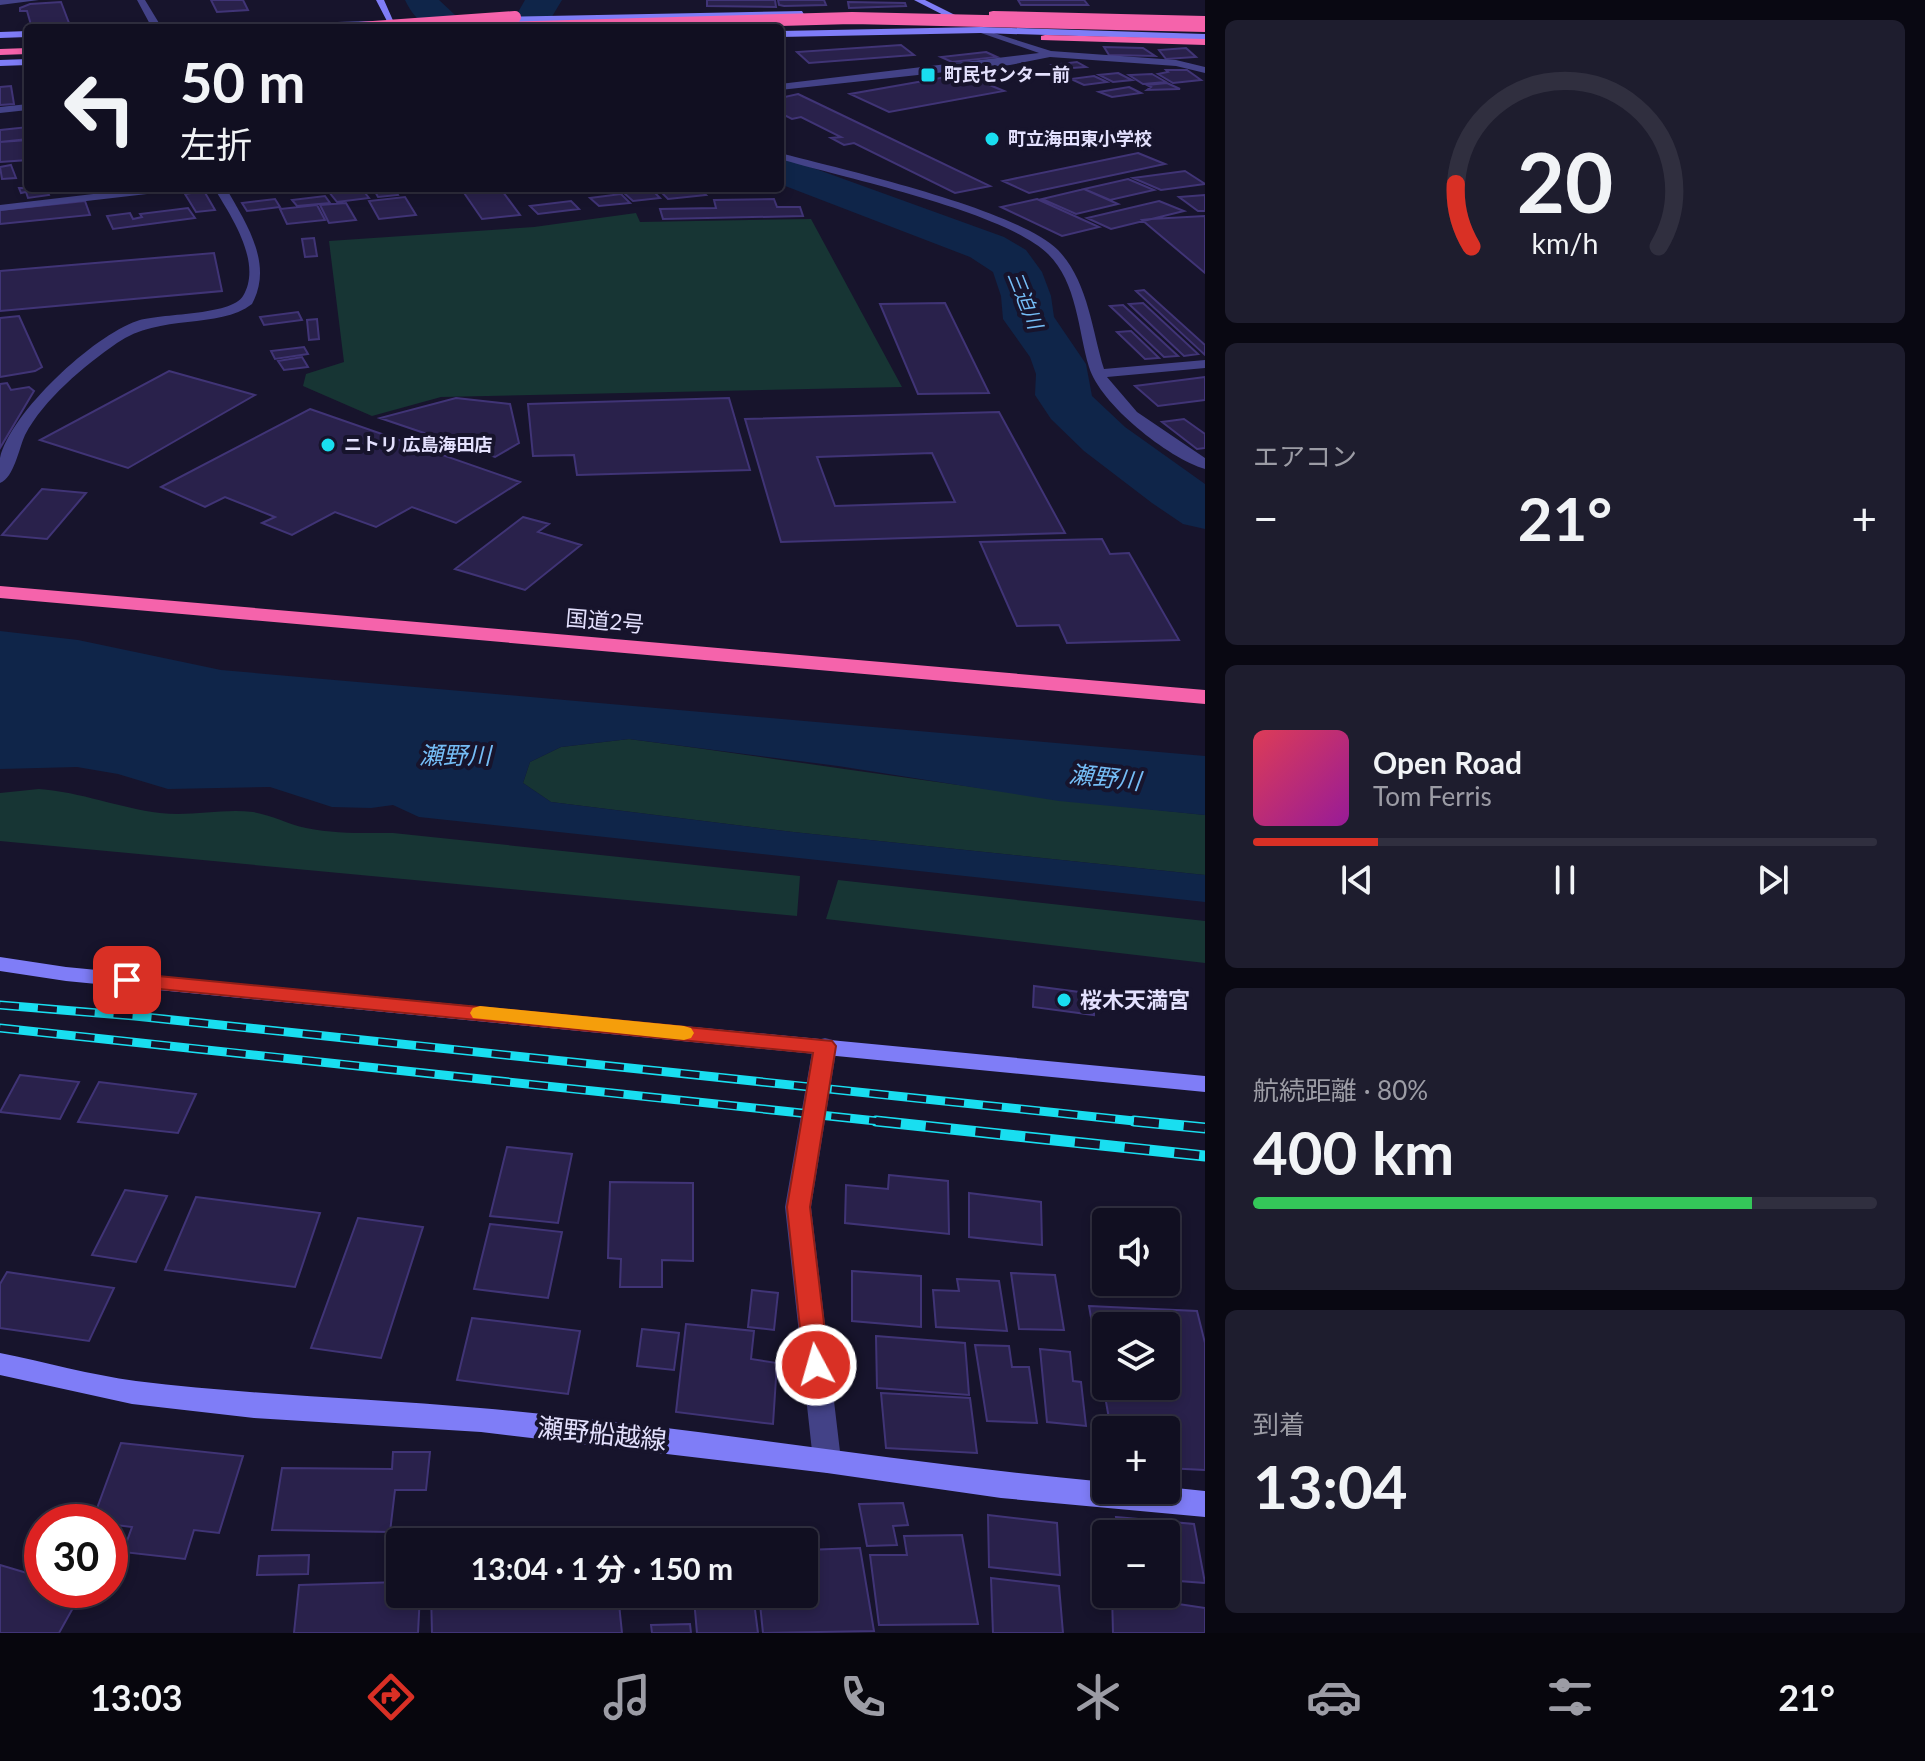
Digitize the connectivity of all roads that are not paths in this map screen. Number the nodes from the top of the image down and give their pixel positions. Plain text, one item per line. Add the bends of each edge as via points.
1 (35, 0) edge
2 (141, 0) edge
3 (380, 0) edge
4 (918, 0) edge
5 (0, 2) edge
6 (954, 18) junction
7 (1205, 23) edge
8 (155, 24) edge
9 (393, 24) edge
10 (406, 24) edge
11 (411, 24) edge
12 (602, 24) edge
13 (981, 30) junction
14 (784, 33) edge
15 (784, 33) edge
16 (784, 33) edge
17 (24, 34) edge
18 (0, 35) edge
19 (1205, 38) edge
20 (24, 51) edge
21 (0, 52) edge
22 (1050, 54) junction
23 (24, 62) edge
24 (1205, 62) edge
25 (0, 63) edge
26 (1192, 65) junction
27 (1205, 70) edge
28 (784, 87) edge
29 (24, 107) edge
30 (0, 110) edge
31 (784, 157) edge
32 (138, 192) edge
33 (222, 192) edge
34 (0, 208) edge
35 (1205, 364) edge
36 (1098, 374) junction
37 (1205, 464) edge
38 (0, 478) edge
39 (0, 592) edge
40 (1205, 697) edge
41 (0, 964) edge
42 (825, 1046) junction
43 (1205, 1084) edge
44 (0, 1364) edge
45 (827, 1460) junction
46 (1205, 1504) edge

1 - 5 street
2 - 8 street
3 - 9 main road
4 - 6 main road
6 - 7 main road
6 - 10 main road, bridge via 764,14
6 - 13 main road
7 - 11 highway, bridge via 993,14 635,13
7 - 12 highway, bridge
13 - 14 main road
13 - 19 main road
13 - 22 street
15 - 19 highway
16 - 19 highway via 996,29
17 - 18 main road
20 - 21 highway
22 - 26 street
22 - 28 street
23 - 25 main road
24 - 26 street
26 - 27 street
29 - 30 street
31 - 36 street via 976,214 1021,230 1051,249 1076,286
32 - 34 street
33 - 38 street via 249,238 255,268 249,299 236,309 165,317 118,337 53,389 20,431
35 - 36 street
36 - 37 street via 1122,406
39 - 40 highway, 国道2号
41 - 42 main road
42 - 43 main road
42 - 45 street via 798,1207
44 - 45 main road, 瀬野船越線 via 132,1392 254,1406 481,1420
45 - 46 main road, 瀬野船越線 via 1014,1487

